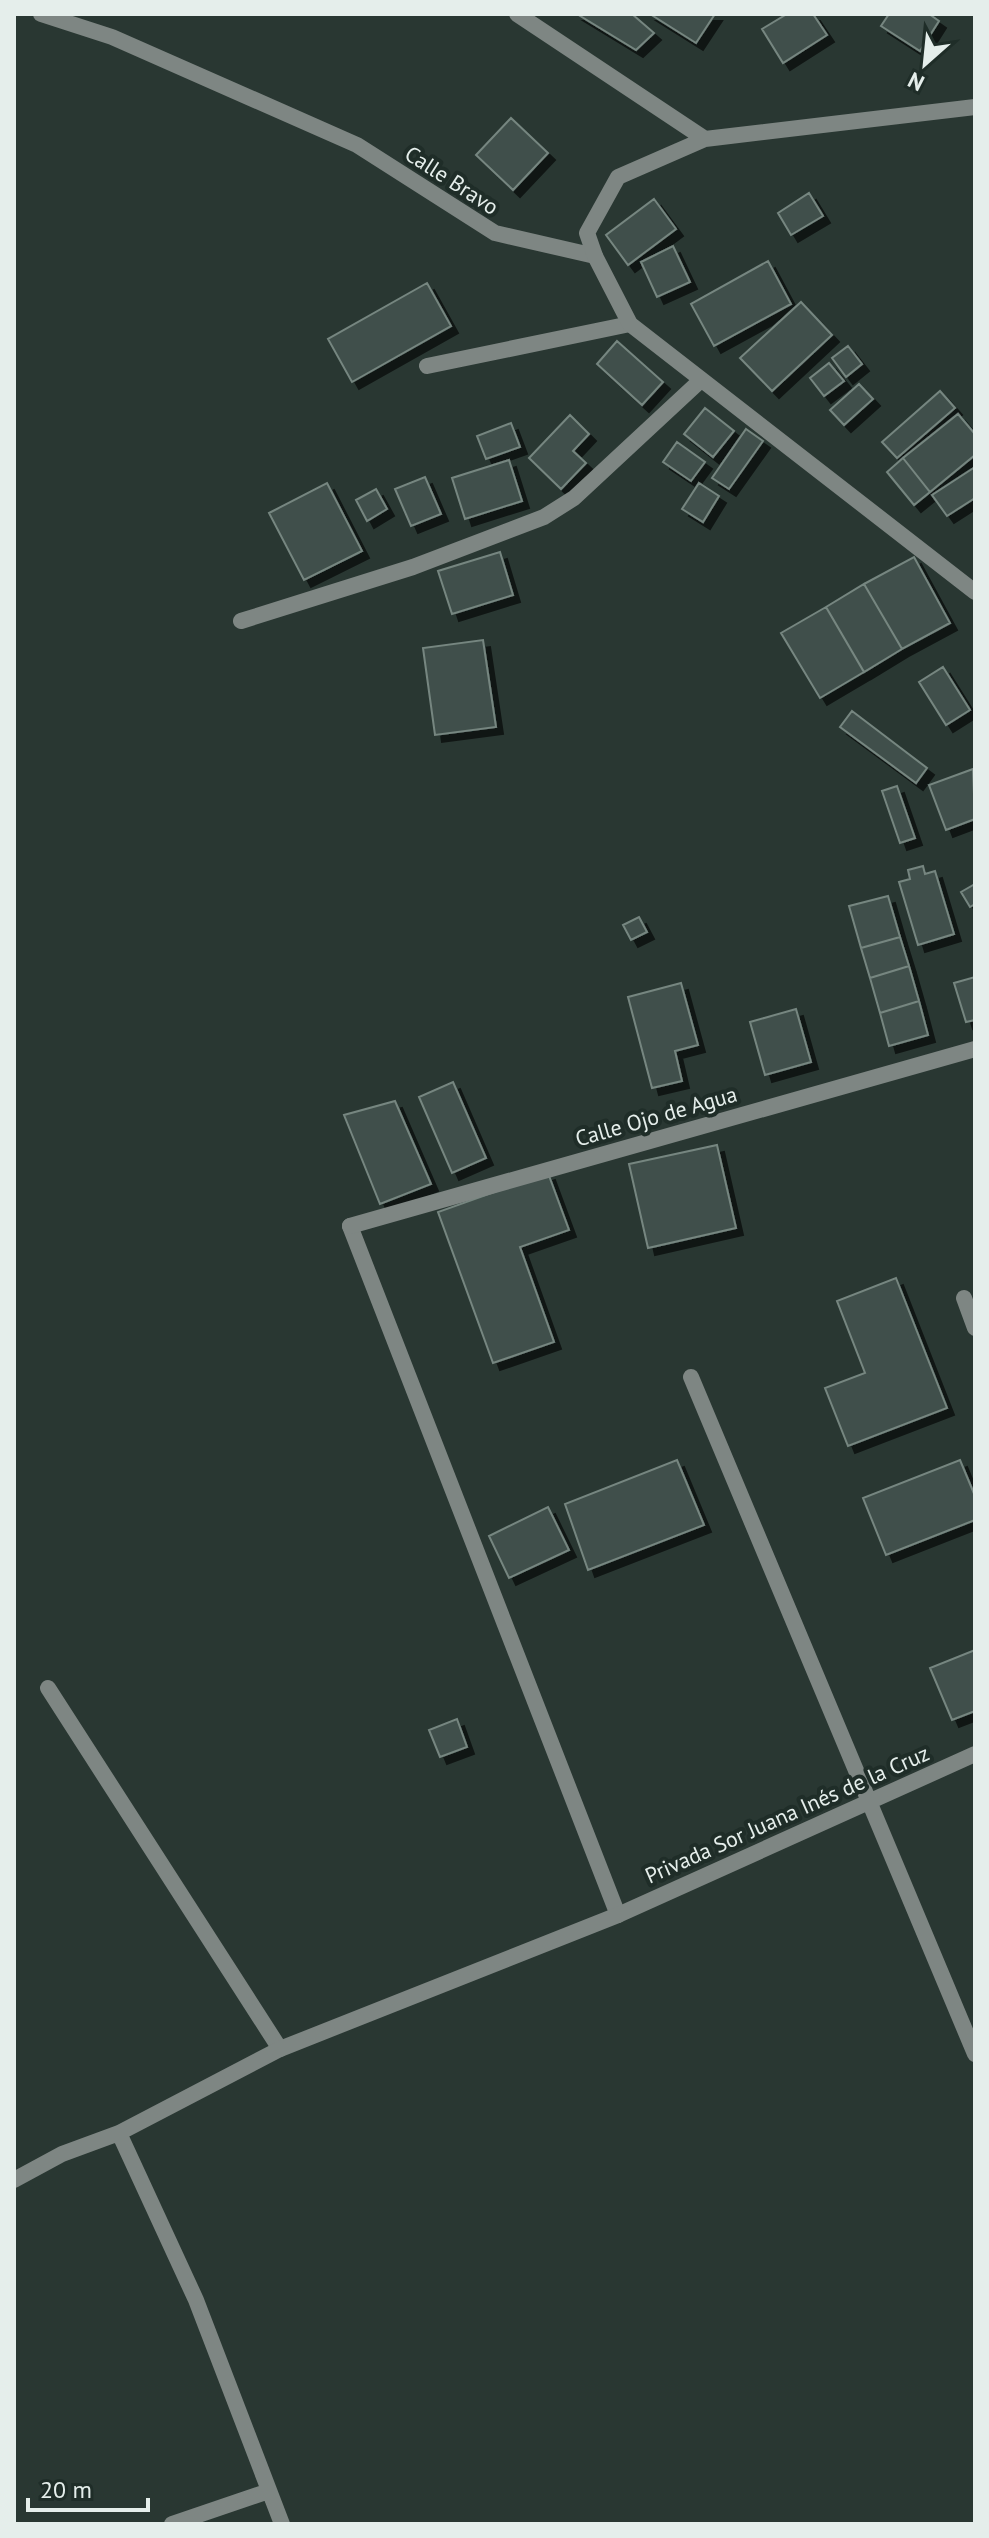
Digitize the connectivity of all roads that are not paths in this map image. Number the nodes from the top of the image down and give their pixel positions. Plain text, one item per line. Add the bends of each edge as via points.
1 (41, 14) edge
2 (517, 14) edge
3 (975, 107) edge
4 (705, 139) junction
5 (595, 256) junction
6 (630, 324) junction
7 (427, 366) dead end
8 (701, 380) junction
9 (975, 592) edge
10 (241, 621) dead end
11 (975, 1049) edge
12 (964, 1298) dead end
13 (975, 1328) edge
14 (691, 1377) dead end
15 (48, 1688) dead end
16 (975, 1754) edge
17 (871, 1800) junction
18 (618, 1915) junction
19 (280, 2049) junction
20 (975, 2054) edge
21 (119, 2133) junction
22 (14, 2180) edge
23 (269, 2491) junction
24 (172, 2524) edge
25 (282, 2524) edge

1 - 5 street, Calle Bravo via 112,37 357,145 495,233
2 - 4 street
3 - 4 street
4 - 5 street via 618,177 587,233
5 - 6 street
6 - 7 street
6 - 8 street
8 - 9 street
8 - 10 street via 574,498 544,517 413,567
11 - 18 street, Calle Ojo de Agua via 350,1226
12 - 13 street
14 - 17 street
15 - 19 street
16 - 17 street, Privada Sor Juana Inés de la Cruz
17 - 18 street, Privada Sor Juana Inés de la Cruz
17 - 20 street
18 - 19 street, Privada Sor Juana Inés de la Cruz
19 - 21 street, Privada Sor Juana Inés de la Cruz
21 - 22 street, Privada Sor Juana Inés de la Cruz via 62,2154
21 - 23 street via 196,2300
23 - 24 street
23 - 25 street

